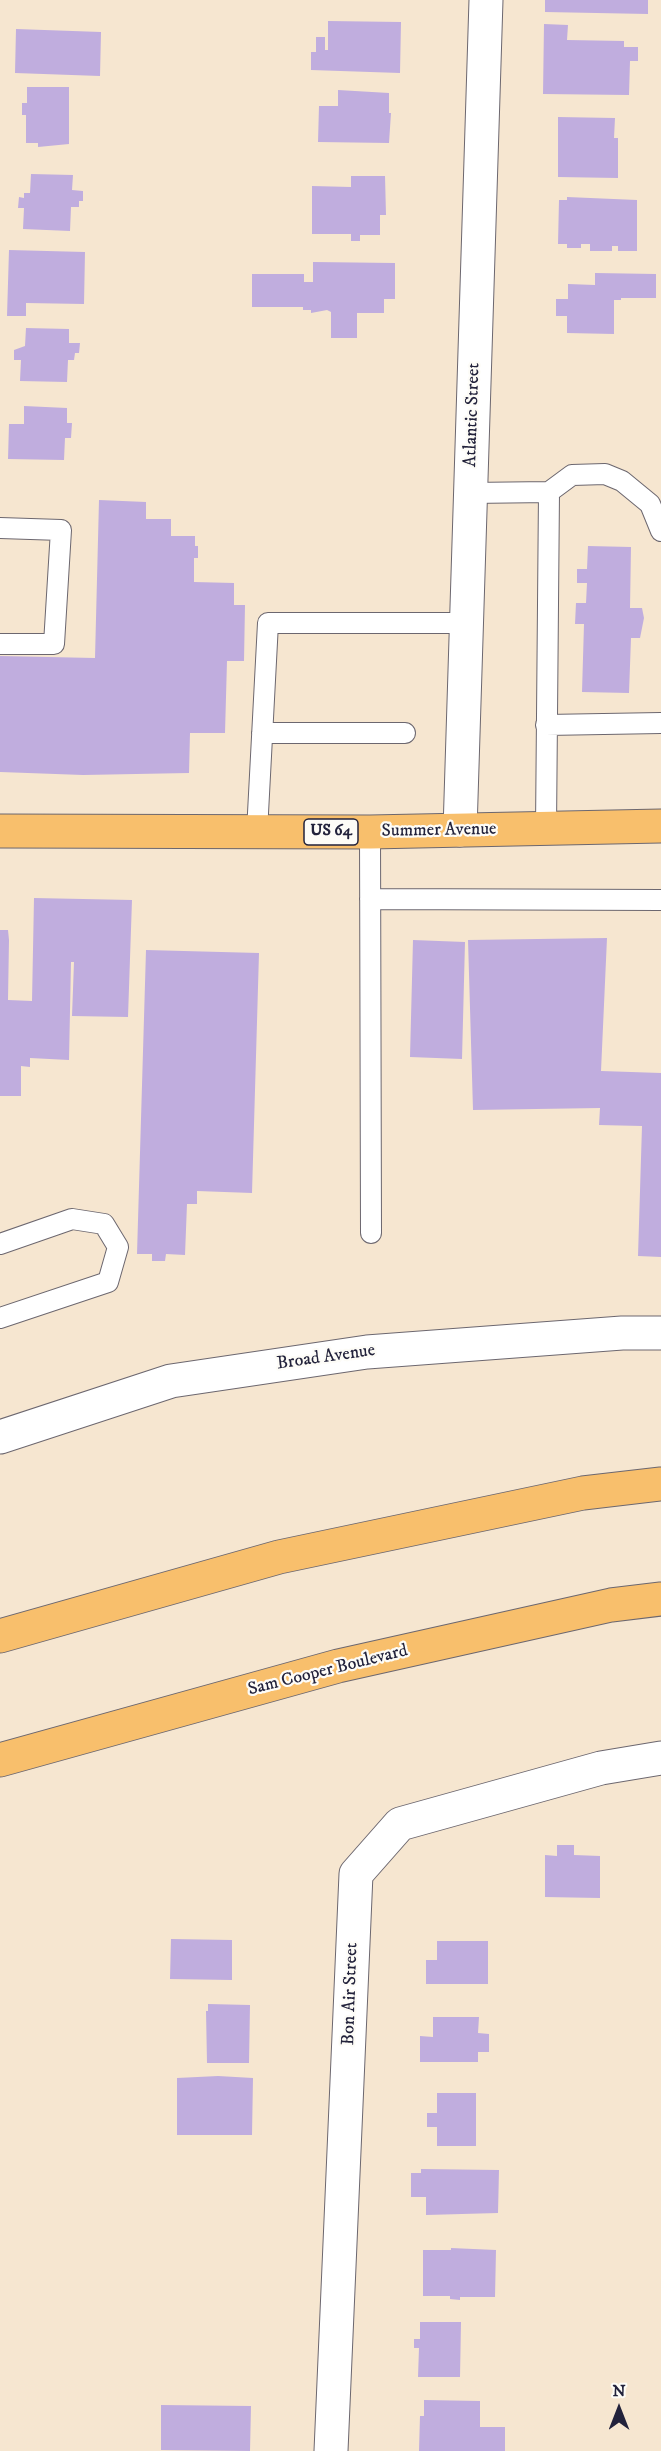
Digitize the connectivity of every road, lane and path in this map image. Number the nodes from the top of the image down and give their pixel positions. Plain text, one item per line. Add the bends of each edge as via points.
1 (486, 0) edge
2 (549, 492) junction
3 (470, 493) junction
4 (0, 528) edge
5 (661, 531) edge
6 (467, 623) junction
7 (0, 644) edge
8 (661, 723) edge
9 (546, 725) junction
10 (262, 733) junction
11 (405, 733) dead end
12 (661, 826) edge
13 (546, 828) junction
14 (460, 830) junction
15 (0, 831) edge
16 (257, 832) junction
17 (370, 832) junction
18 (370, 899) junction
19 (661, 900) edge
20 (371, 1233) dead end
21 (0, 1244) edge
22 (0, 1318) edge
23 (661, 1333) edge
24 (0, 1437) edge
25 (661, 1484) edge
26 (661, 1599) edge
27 (0, 1636) edge
28 (661, 1758) edge
29 (0, 1760) edge
30 (331, 2451) edge

1 - 3 street, Atlantic Street
2 - 3 lane
2 - 5 lane via 572,476 605,474 622,481 650,504
2 - 9 lane
3 - 6 street, Atlantic Street
4 - 7 lane via 61,530 54,644
6 - 10 lane via 268,623
6 - 14 street, Atlantic Street
8 - 9 lane
9 - 13 lane
10 - 11 lane
10 - 16 lane
12 - 13 main road, Summer Avenue / US 64
13 - 14 main road, Summer Avenue / US 64
14 - 17 main road, Summer Avenue / US 64
15 - 16 main road, Summer Avenue / US 64
16 - 17 main road, Summer Avenue / US 64
17 - 18 lane
18 - 19 lane
18 - 20 lane
21 - 22 lane via 72,1219 104,1224 118,1247 108,1282
23 - 24 street, Broad Avenue via 367,1352 171,1381
25 - 27 main road via 583,1493 279,1557
26 - 29 main road, Sam Cooper Boulevard via 611,1605 338,1666
28 - 30 street, Bon Air Street via 601,1768 400,1824 356,1874

